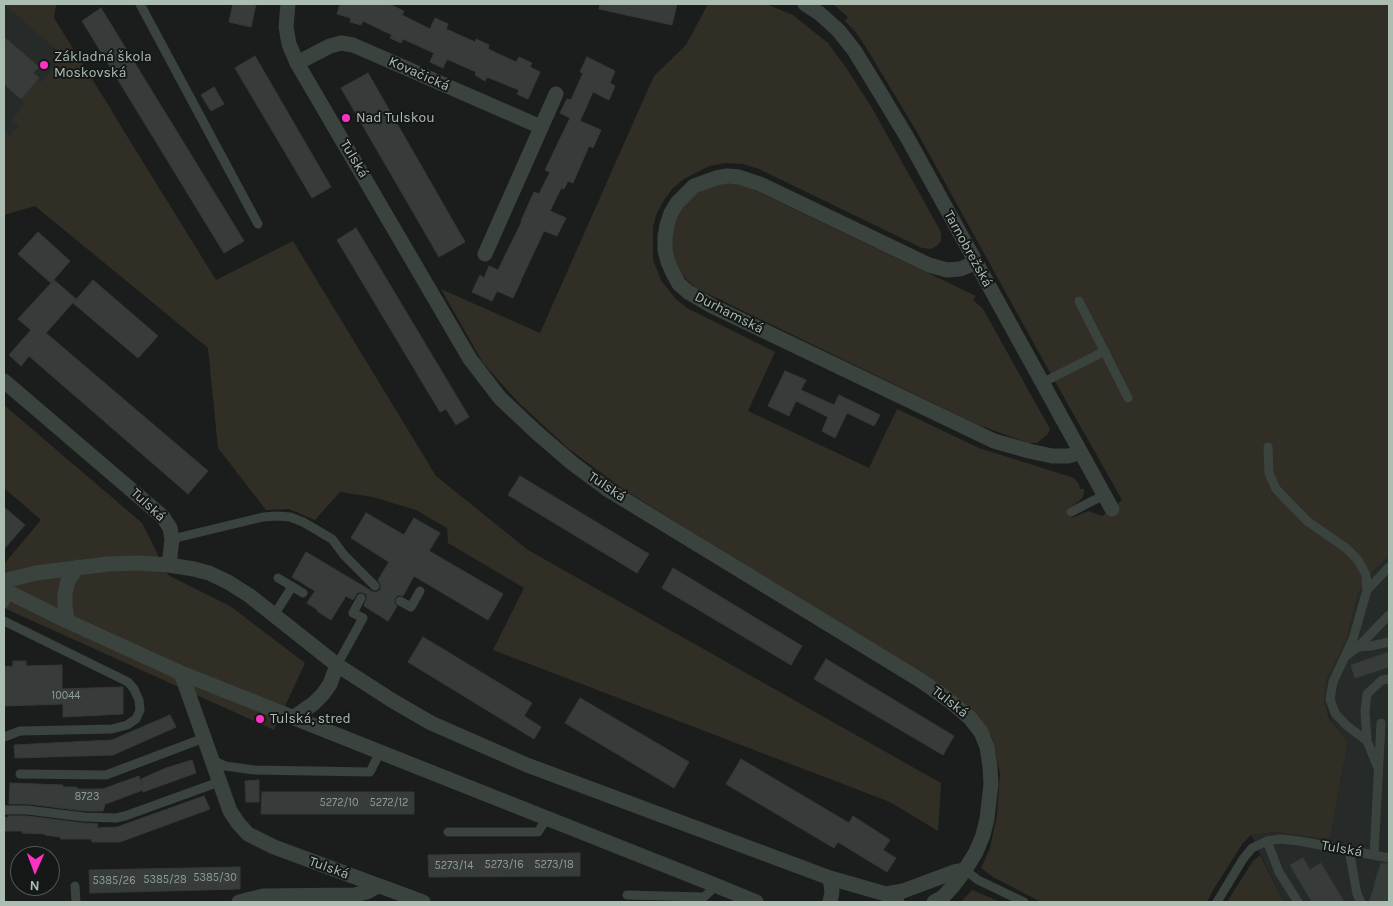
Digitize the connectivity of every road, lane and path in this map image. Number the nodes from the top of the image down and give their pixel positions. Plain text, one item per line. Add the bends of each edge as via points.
1 (140, 4) edge
2 (288, 4) edge
3 (805, 4) edge
4 (297, 63) junction
5 (556, 94) dead end
6 (541, 127) junction
7 (258, 224) dead end
8 (485, 254) dead end
9 (975, 263) junction
10 (1079, 302) dead end
11 (1105, 351) junction
12 (4, 381) edge
13 (1042, 383) junction
14 (1128, 398) dead end
15 (1268, 446) dead end
16 (1080, 452) junction
17 (1108, 502) joint
18 (1071, 512) dead end
19 (172, 539) junction
20 (169, 565) junction
21 (77, 567) junction
22 (1389, 567) edge
23 (278, 578) dead end
24 (375, 586) dead end
25 (292, 587) junction
26 (1367, 590) junction
27 (420, 591) dead end
28 (5, 592) edge
29 (303, 593) dead end
30 (361, 598) dead end
31 (400, 601) dead end
32 (274, 615) junction
33 (1389, 615) edge
34 (4, 621) edge
35 (67, 622) junction
36 (1389, 642) edge
37 (1358, 647) junction
38 (1344, 656) junction
39 (337, 665) junction
40 (181, 673) junction
41 (1389, 679) edge
42 (294, 717) junction
43 (1381, 723) dead end
44 (4, 737) edge
45 (204, 738) junction
46 (1367, 742) junction
47 (380, 752) junction
48 (211, 759) junction
49 (1379, 771) junction
50 (20, 774) dead end
51 (219, 782) junction
52 (4, 810) edge
53 (547, 818) junction
54 (448, 832) dead end
55 (1267, 841) junction
56 (1349, 850) junction
57 (1374, 855) junction
58 (1389, 858) edge
59 (965, 870) junction
60 (830, 878) junction
61 (75, 886) dead end
62 (378, 886) junction
63 (717, 886) junction
64 (627, 895) dead end
65 (892, 898) edge
66 (76, 902) edge
67 (238, 902) edge
68 (423, 902) edge
69 (756, 902) edge
70 (830, 902) edge
71 (934, 902) edge
72 (1024, 902) edge
73 (1217, 902) edge
74 (1298, 902) edge
75 (1361, 902) edge

1 - 7 lane
2 - 4 street, Tulská via 286,26
3 - 9 street, Tarnobrežská via 838,30 854,50 908,139
4 - 6 street, Kovačická via 330,46 341,43 353,45
4 - 59 street, Tulská via 470,359 500,398 572,463 607,489 920,680 970,718 981,732 987,748 991,784 983,835
5 - 6 street
6 - 8 street
9 - 13 street, Tarnobrežská
9 - 16 street, Durhamská via 947,270 929,265 739,177 716,178 694,186 677,203 666,225 665,250 672,273 688,292 705,302 994,440 1052,456
10 - 11 lane
11 - 13 lane
11 - 14 lane
12 - 19 street, Tulská via 163,517
13 - 16 street, Tarnobrežská
15 - 26 lane via 1269,473 1276,489 1307,521 1358,560 1366,575
16 - 17 street, Tarnobrežská
17 - 18 lane
19 - 20 street, Tulská
19 - 24 lane via 263,517 290,517 332,539
20 - 21 street
20 - 32 street via 209,573 228,582
21 - 28 street via 36,573
21 - 35 street via 65,593
22 - 26 lane
23 - 25 lane
25 - 29 lane
25 - 32 lane
26 - 38 lane via 1353,639
27 - 31 lane via 411,607
28 - 35 street
30 - 39 lane via 353,613 363,618
32 - 39 street
33 - 37 lane
34 - 44 lane via 128,682 139,700 140,710 136,719 112,729 20,731
35 - 40 street
36 - 37 lane
37 - 38 lane
38 - 46 lane via 1330,699 1335,712 1346,725
39 - 42 street via 323,694
39 - 60 street via 412,713 480,746
40 - 42 street
40 - 45 street, Tulská
41 - 46 lane via 1382,680 1368,694 1365,711
42 - 47 street
43 - 49 lane, Tulská
45 - 48 street, Tulská
45 - 50 lane via 106,775
46 - 49 lane
47 - 48 lane via 370,772 254,770 225,766
47 - 53 street
48 - 51 street, Tulská
49 - 57 lane, Tulská
51 - 52 lane via 116,818
51 - 62 street, Tulská via 230,811 248,834
53 - 54 lane via 538,832
53 - 63 street
55 - 56 lane, Tulská via 1299,841
55 - 73 lane via 1252,848
55 - 74 lane via 1279,872
56 - 57 lane, Tulská
56 - 75 lane
57 - 58 lane
59 - 65 street
59 - 71 street, Tulská
59 - 72 lane via 978,880
60 - 65 street
60 - 70 street
61 - 66 lane
62 - 67 street, Tulská via 354,896 263,896
62 - 68 street, Tulská
63 - 64 lane via 704,897
63 - 69 street

